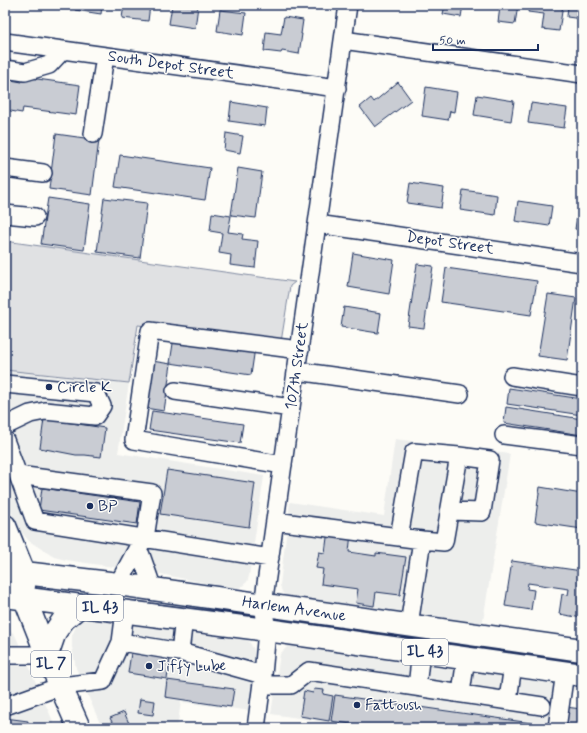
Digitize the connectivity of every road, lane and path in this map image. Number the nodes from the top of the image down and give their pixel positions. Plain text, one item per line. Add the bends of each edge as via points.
1 (348, 5) edge
2 (343, 40) junction
3 (5, 42) edge
4 (63, 50) junction
5 (105, 56) junction
6 (5, 69) edge
7 (582, 74) edge
8 (336, 88) junction
9 (93, 134) dead end
10 (5, 168) edge
11 (43, 173) dead end
12 (5, 214) edge
13 (35, 217) dead end
14 (317, 224) junction
15 (582, 263) edge
16 (300, 350) junction
17 (297, 371) junction
18 (512, 376) dead end
19 (5, 384) edge
20 (582, 387) edge
21 (175, 390) dead end
22 (460, 394) dead end
23 (291, 408) junction
24 (5, 426) edge
25 (504, 435) dead end
26 (5, 440) edge
27 (582, 445) edge
28 (459, 456) junction
29 (283, 465) junction
30 (18, 475) junction
31 (449, 511) junction
32 (275, 521) junction
33 (5, 526) edge
34 (399, 537) junction
35 (422, 540) junction
36 (141, 544) junction
37 (270, 558) junction
38 (11, 571) edge
39 (118, 584) junction
40 (153, 589) junction
41 (15, 597) edge
42 (263, 605) junction
43 (80, 606) junction
44 (125, 611) junction
45 (184, 618) junction
46 (409, 625) junction
47 (267, 630) junction
48 (121, 642) junction
49 (582, 650) edge
50 (421, 651) junction
51 (180, 652) junction
52 (5, 655) edge
53 (47, 655) junction
54 (466, 658) junction
55 (513, 665) junction
56 (574, 673) edge
57 (262, 680) junction
58 (61, 686) junction
59 (417, 687) junction
60 (461, 694) junction
61 (508, 700) junction
62 (5, 704) edge
63 (542, 706) dead end
64 (79, 728) edge
65 (256, 728) edge
66 (557, 728) edge

1 - 2 street, 107th Street
2 - 7 street
2 - 8 street, 107th Street
3 - 4 street, South Depot Street
4 - 5 street, South Depot Street
4 - 6 street via 49,64 26,72
5 - 8 street, South Depot Street
5 - 9 street
8 - 14 street, 107th Street
10 - 11 street
12 - 13 street
14 - 15 street, Depot Street
14 - 16 street, 107th Street
16 - 17 street, 107th Street
16 - 29 street via 150,330 134,440
17 - 22 street
17 - 23 street, 107th Street
18 - 20 street
19 - 24 street via 96,393 102,406 95,416 45,411 30,414
21 - 23 street
23 - 29 street, 107th Street
25 - 27 street
26 - 30 street
28 - 31 street
28 - 31 street via 490,460 482,512
28 - 34 street via 414,452
29 - 32 street, 107th Street
30 - 36 street via 35,521
30 - 36 street via 152,493
31 - 35 street via 444,542
32 - 34 street
32 - 37 street, 107th Street
33 - 38 main road
34 - 35 street
35 - 46 street
36 - 37 street
36 - 39 street
36 - 40 street via 141,555
37 - 42 street, 107th Street
38 - 39 main road, Harlem Avenue / IL 43
38 - 41 main road, IL 7
39 - 40 main road, Harlem Avenue / IL 43
40 - 42 main road, Harlem Avenue / IL 43
41 - 43 main road, Harlem Avenue / IL 43
41 - 53 main road, IL 7
42 - 46 main road, Harlem Avenue / IL 43
42 - 47 street, 107th Street
43 - 44 main road, Harlem Avenue / IL 43
43 - 53 main road via 64,619 55,632
44 - 45 main road, Harlem Avenue / IL 43
44 - 48 street
45 - 47 main road, Harlem Avenue / IL 43
45 - 51 street
46 - 49 main road, Harlem Avenue / IL 43
47 - 50 main road, Harlem Avenue / IL 43
47 - 57 street, 107th Street
48 - 51 street
48 - 58 street via 103,681
50 - 54 main road, Harlem Avenue / IL 43
50 - 59 street
51 - 57 street
52 - 53 street
53 - 58 main road, IL 7
54 - 55 main road, Harlem Avenue / IL 43
54 - 60 street
55 - 56 main road, Harlem Avenue / IL 43
55 - 61 street
56 - 66 street
57 - 59 street via 291,686 309,670
57 - 65 street, 107th Street
58 - 62 street
58 - 64 main road, IL 7
59 - 60 street
60 - 61 street
61 - 63 street

